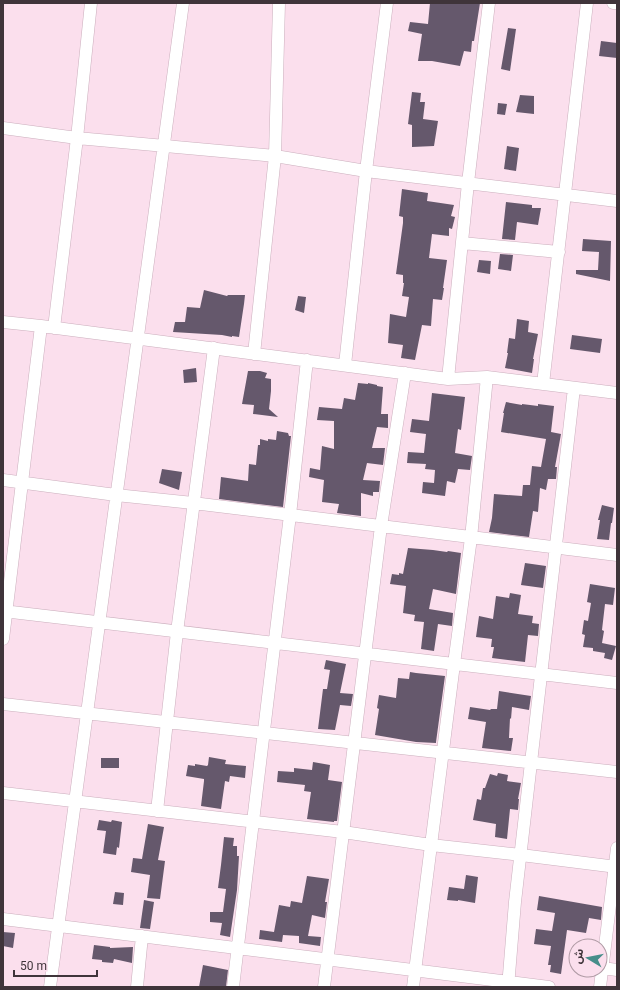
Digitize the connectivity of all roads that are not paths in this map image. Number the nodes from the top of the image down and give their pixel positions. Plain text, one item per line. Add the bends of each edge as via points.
1 (91, 3) edge
2 (182, 3) edge
3 (279, 3) edge
4 (387, 3) edge
5 (489, 3) edge
6 (587, 3) edge
7 (613, 3) edge
8 (617, 4) edge
9 (3, 128) edge
10 (77, 138) junction
11 (163, 146) junction
12 (275, 156) junction
13 (366, 171) junction
14 (468, 183) junction
15 (565, 194) junction
16 (617, 201) edge
17 (462, 242) junction
18 (559, 252) junction
19 (3, 322) edge
20 (41, 326) junction
21 (54, 328) junction
22 (137, 338) junction
23 (214, 348) junction
24 (254, 354) junction
25 (307, 360) junction
26 (345, 365) junction
27 (405, 373) junction
28 (487, 377) junction
29 (448, 379) junction
30 (544, 384) junction
31 (574, 388) junction
32 (617, 393) edge
33 (3, 480) edge
34 (22, 482) junction
35 (116, 495) junction
36 (193, 503) junction
37 (290, 515) junction
38 (381, 526) junction
39 (471, 538) junction
40 (556, 548) junction
41 (617, 555) edge
42 (5, 612) edge
43 (99, 622) junction
44 (177, 632) junction
45 (3, 639) edge
46 (274, 643) junction
47 (365, 653) junction
48 (454, 664) junction
49 (541, 674) junction
50 (617, 683) edge
51 (3, 704) edge
52 (86, 713) junction
53 (167, 722) junction
54 (264, 733) junction
55 (354, 743) junction
56 (443, 752) junction
57 (531, 762) junction
58 (617, 772) edge
59 (3, 793) edge
60 (75, 801) junction
61 (157, 811) junction
62 (253, 821) junction
63 (343, 832) junction
64 (431, 845) junction
65 (617, 848) edge
66 (521, 855) junction
67 (616, 867) edge
68 (3, 919) edge
69 (58, 925) junction
70 (142, 936) junction
71 (606, 938) edge
72 (238, 948) junction
73 (327, 959) junction
74 (416, 970) junction
75 (508, 984) edge
76 (50, 987) edge
77 (137, 987) edge
78 (233, 987) edge
79 (324, 987) edge
80 (414, 987) edge
81 (549, 987) edge

1 - 10 street
2 - 11 street
3 - 12 street
4 - 13 street
5 - 14 street
6 - 15 street
7 - 8 street
9 - 10 street
10 - 11 street
10 - 21 street
11 - 12 street
11 - 22 street
12 - 13 street
12 - 24 street
13 - 14 street
13 - 26 street
14 - 15 street
14 - 17 street
15 - 16 street
15 - 18 street
17 - 18 street
17 - 29 street
18 - 30 street
19 - 20 street
20 - 21 street
20 - 34 street
21 - 22 street
22 - 23 street
22 - 35 street
23 - 24 street
23 - 36 street
24 - 25 street
25 - 26 street
25 - 37 street
26 - 27 street
27 - 29 street
27 - 38 street
28 - 29 street
28 - 30 street
28 - 39 street
30 - 31 street
31 - 32 street
31 - 40 street
33 - 34 street
34 - 35 street
34 - 42 street
35 - 36 street
35 - 43 street
36 - 37 street
36 - 44 street
37 - 38 street
37 - 46 street
38 - 39 street
38 - 47 street
39 - 40 street
39 - 48 street
40 - 41 street
40 - 49 street
42 - 43 street
42 - 45 street
43 - 44 street
43 - 52 street
44 - 46 street
44 - 53 street
46 - 47 street
46 - 54 street
47 - 48 street
47 - 55 street
48 - 49 street
48 - 56 street
49 - 50 street
49 - 57 street
51 - 52 street
52 - 53 street
52 - 60 street
53 - 54 street
53 - 61 street
54 - 55 street
54 - 62 street
55 - 56 street
55 - 63 street
56 - 57 street
56 - 64 street
57 - 58 street
57 - 66 street
59 - 60 street
60 - 61 street
60 - 69 street
61 - 62 street
62 - 63 street
62 - 72 street
63 - 64 street
63 - 73 street
64 - 66 street
64 - 74 street
65 - 67 street
66 - 67 street
66 - 75 street
67 - 71 street
68 - 69 street
69 - 70 street
69 - 76 street
70 - 72 street
70 - 77 street
72 - 73 street
72 - 78 street
73 - 74 street
73 - 79 street
74 - 75 street
74 - 80 street
75 - 81 street

